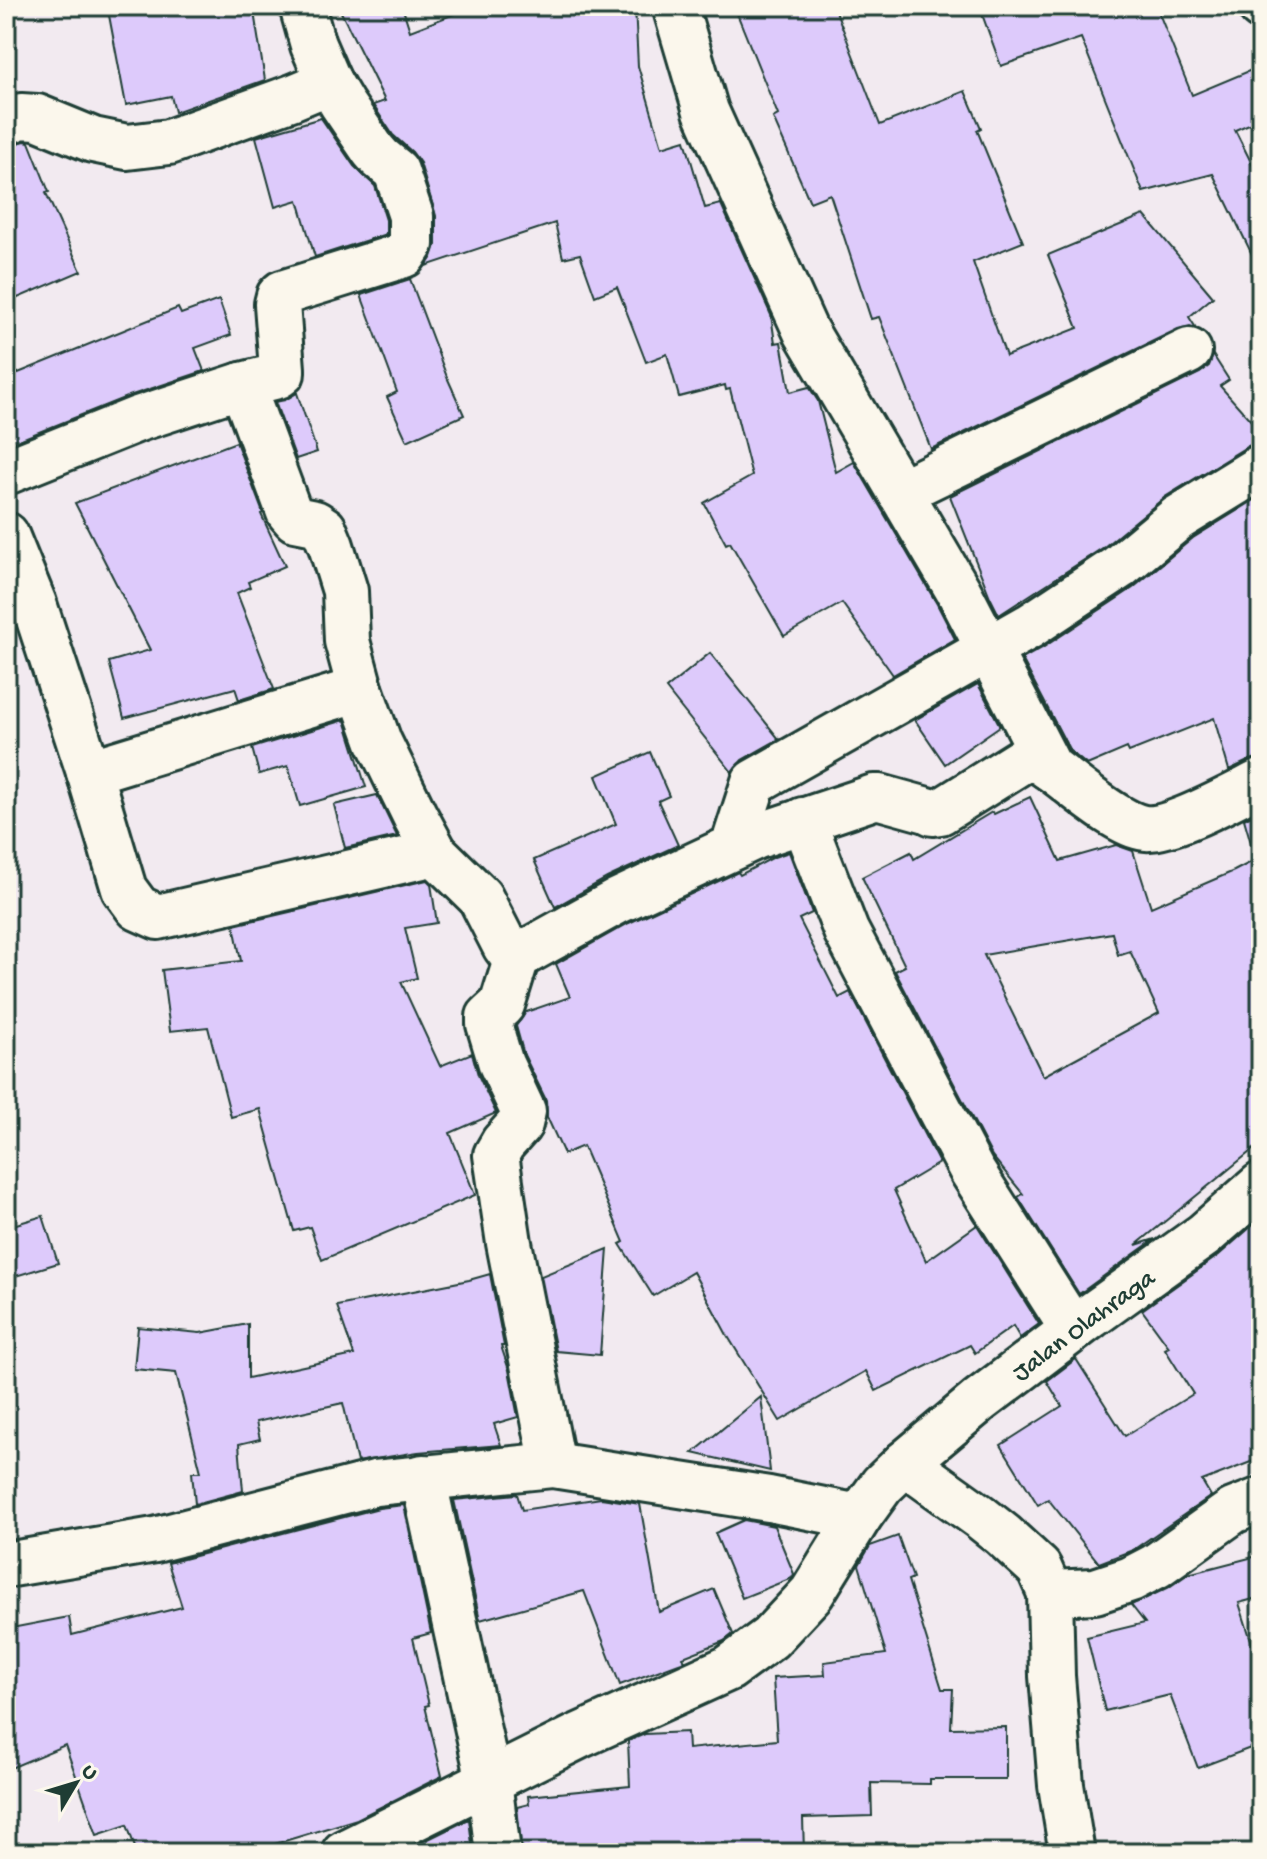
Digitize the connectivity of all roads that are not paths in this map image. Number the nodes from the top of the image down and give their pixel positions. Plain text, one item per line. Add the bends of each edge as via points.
1 (302, 6) edge
2 (675, 6) edge
3 (329, 82) junction
4 (6, 122) edge
5 (1189, 351) dead end
6 (242, 385) junction
7 (1261, 467) edge
8 (6, 472) edge
9 (900, 492) junction
10 (6, 535) edge
11 (990, 650) junction
12 (360, 689) junction
13 (1050, 768) junction
14 (89, 772) junction
15 (1261, 782) edge
16 (803, 820) junction
17 (733, 847) junction
18 (435, 853) junction
19 (517, 957) junction
20 (1261, 1185) edge
21 (1073, 1330) junction
22 (905, 1463) junction
23 (553, 1465) junction
24 (423, 1477) junction
25 (1261, 1500) edge
26 (859, 1517) junction
27 (6, 1565) edge
28 (1050, 1593) junction
29 (489, 1781) junction
30 (344, 1853) edge
31 (498, 1853) edge
32 (1072, 1853) edge

1 - 3 street
2 - 9 street via 706,111 806,332
3 - 4 street via 169,142 127,147 93,140 37,117
3 - 6 street via 373,150 396,171 411,216 411,244 404,255 282,293 277,304 282,373
5 - 9 street
6 - 8 street via 138,419
6 - 12 street via 289,512 324,529 331,546 345,591 347,641
7 - 11 street via 1178,518 1119,567
9 - 11 street
10 - 14 street
11 - 13 street
11 - 17 street via 754,782
12 - 14 street
12 - 18 street via 379,742
13 - 15 street via 1122,820 1145,828 1172,824
13 - 16 street via 1038,760 1023,760 940,812 880,797
14 - 18 street via 124,889 138,908 158,917
16 - 17 street
16 - 21 street via 846,931 972,1171
17 - 19 street via 618,901
18 - 19 street via 480,897 505,946
19 - 23 street via 502,1005 489,1024 523,1111 520,1124 496,1155
20 - 21 street, Jalan Olahraga via 1204,1235
21 - 22 street, Jalan Olahraga
22 - 26 street, Jalan Olahraga
22 - 28 street via 1003,1535 1039,1568
23 - 24 street
23 - 26 street
24 - 27 street via 375,1483 155,1540
24 - 29 street
25 - 28 street via 1233,1511 1131,1579 1095,1591
26 - 29 street, Jalan Olahraga via 812,1593 770,1638 729,1668
28 - 32 street via 1061,1785
29 - 30 street, Jalan Olahraga
29 - 31 street

